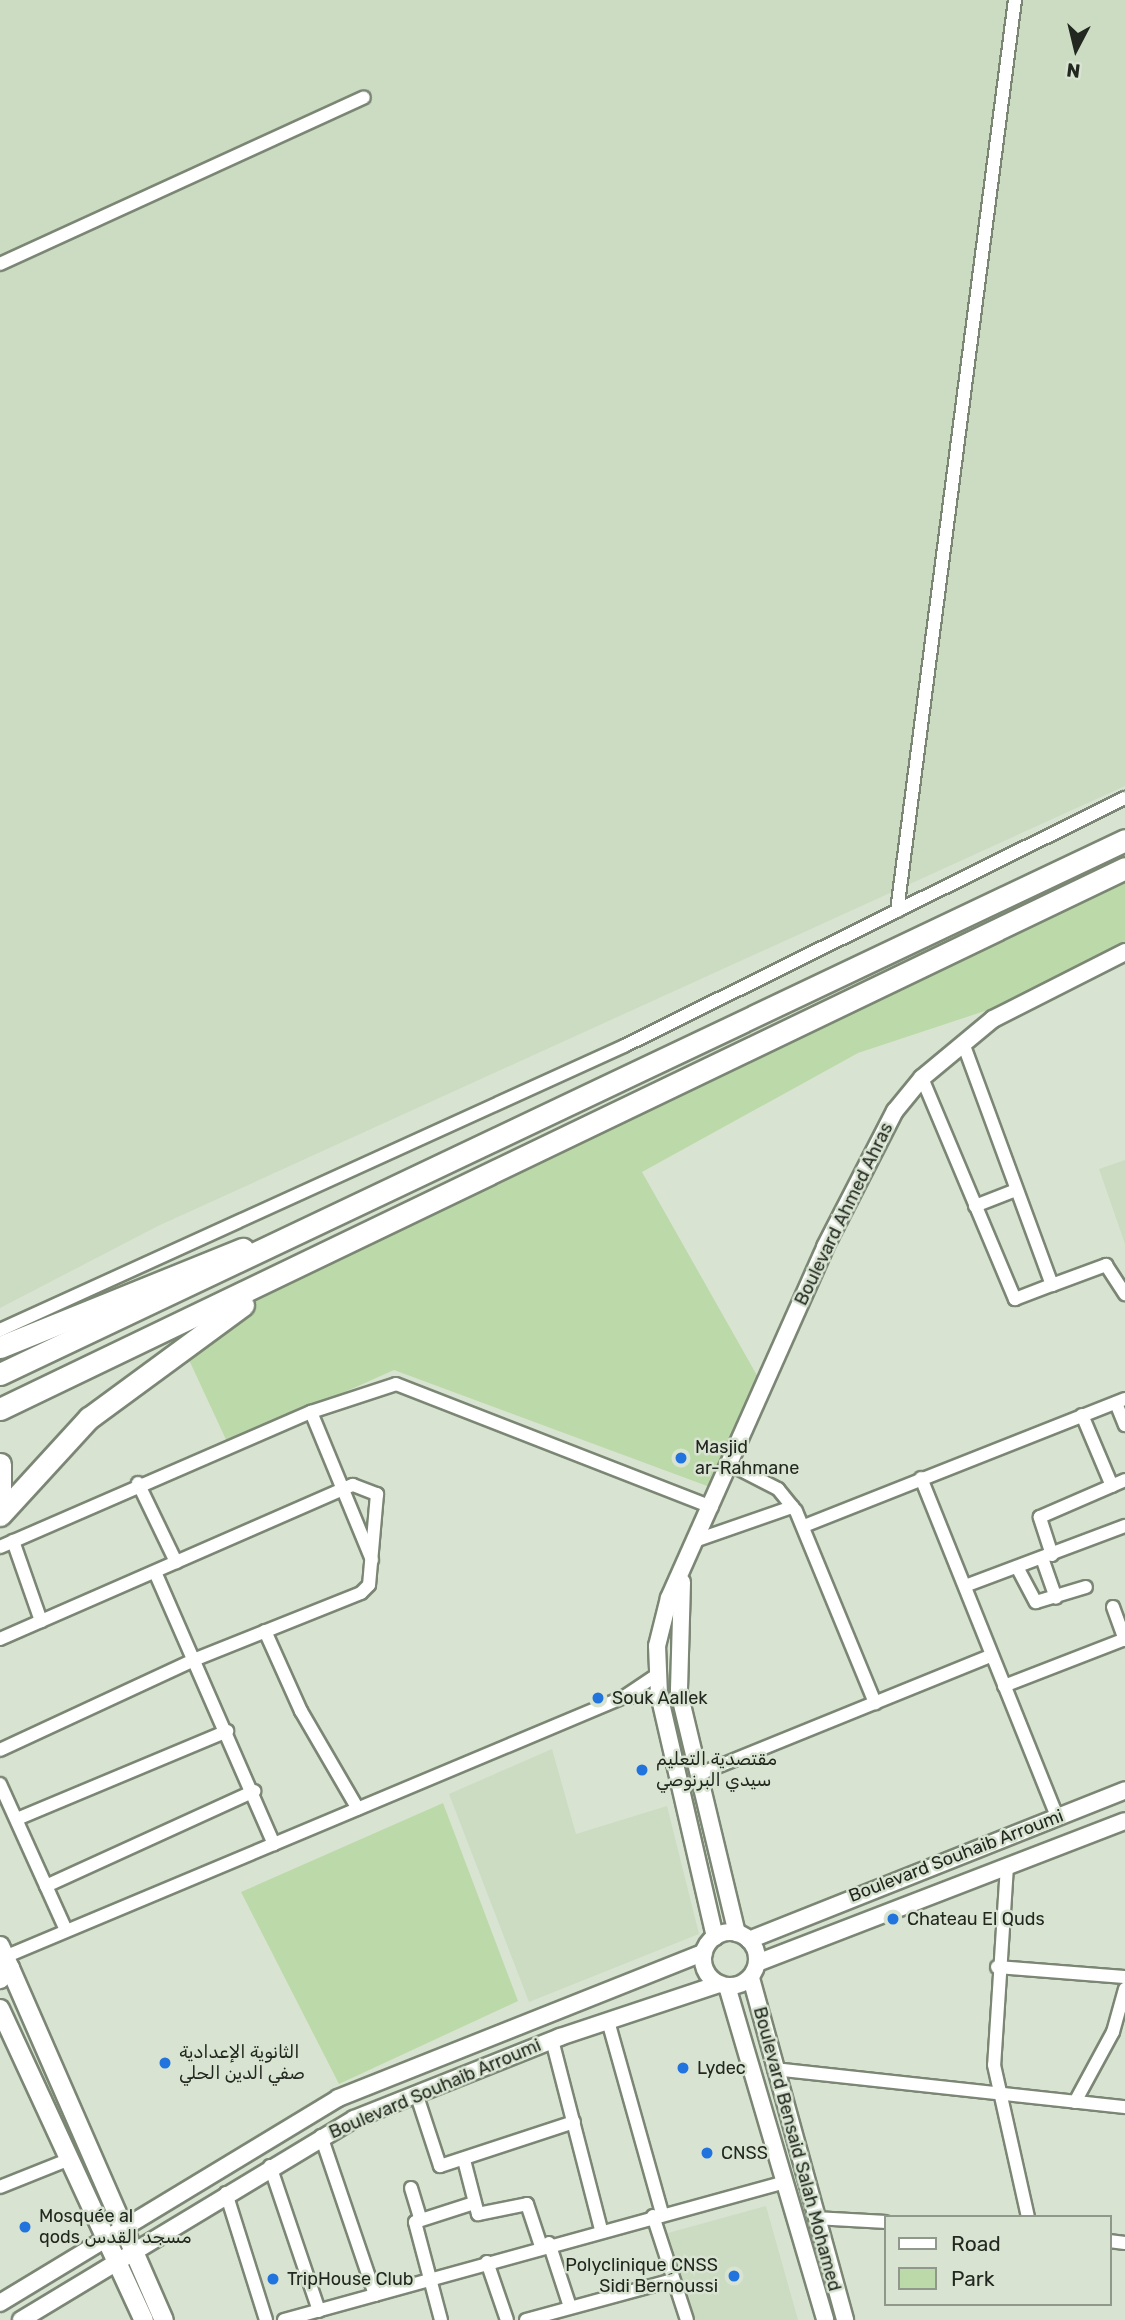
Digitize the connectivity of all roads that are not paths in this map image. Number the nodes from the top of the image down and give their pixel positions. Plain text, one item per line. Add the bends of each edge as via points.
1 (1015, 0) edge
2 (364, 97) dead end
3 (0, 264) edge
4 (1125, 798) edge
5 (1125, 840) edge
6 (1125, 868) edge
7 (897, 911) junction
8 (1125, 952) edge
9 (963, 1043) junction
10 (922, 1078) junction
11 (1016, 1190) junction
12 (448, 1194) junction
13 (975, 1206) junction
14 (287, 1241) junction
15 (1052, 1285) junction
16 (1125, 1294) edge
17 (0, 1330) edge
18 (0, 1347) edge
19 (0, 1374) edge
20 (1121, 1401) edge
21 (0, 1409) edge
22 (311, 1412) junction
23 (1082, 1415) junction
24 (1125, 1425) edge
25 (0, 1464) edge
26 (731, 1465) junction
27 (921, 1478) junction
28 (1125, 1480) edge
29 (138, 1483) junction
30 (1112, 1486) junction
31 (341, 1490) junction
32 (0, 1497) edge
33 (712, 1507) junction
34 (792, 1507) junction
35 (0, 1515) edge
36 (804, 1526) junction
37 (1125, 1526) edge
38 (697, 1540) junction
39 (13, 1541) junction
40 (0, 1547) edge
41 (1047, 1556) junction
42 (372, 1560) junction
43 (176, 1562) junction
44 (1017, 1567) junction
45 (155, 1572) junction
46 (682, 1577) junction
47 (965, 1586) junction
48 (1086, 1587) dead end
49 (1056, 1598) junction
50 (1113, 1607) dead end
51 (41, 1621) junction
52 (265, 1631) junction
53 (0, 1639) edge
54 (1125, 1639) edge
55 (992, 1655) junction
56 (197, 1659) junction
57 (677, 1671) junction
58 (657, 1675) junction
59 (1004, 1686) junction
60 (678, 1692) junction
61 (659, 1695) junction
62 (624, 1697) junction
63 (875, 1703) junction
64 (227, 1731) junction
65 (0, 1750) edge
66 (696, 1775) junction
67 (0, 1784) edge
68 (1125, 1790) edge
69 (254, 1791) junction
70 (358, 1810) junction
71 (1057, 1816) junction
72 (16, 1819) junction
73 (1125, 1821) edge
74 (274, 1844) junction
75 (1007, 1866) junction
76 (46, 1886) junction
77 (65, 1930) junction
78 (743, 1936) junction
79 (715, 1937) junction
80 (704, 1952) junction
81 (3, 1959) edge
82 (997, 1967) junction
83 (754, 1971) junction
84 (1125, 1977) edge
85 (723, 1985) junction
86 (1125, 1989) edge
87 (0, 2009) edge
88 (608, 2021) junction
89 (552, 2040) junction
90 (775, 2069) junction
91 (416, 2093) junction
92 (997, 2094) junction
93 (1075, 2102) junction
94 (1125, 2108) edge
95 (574, 2122) junction
96 (321, 2136) junction
97 (464, 2160) junction
98 (65, 2161) junction
99 (270, 2166) junction
100 (785, 2182) junction
101 (0, 2187) edge
102 (411, 2188) dead end
103 (226, 2193) junction
104 (474, 2203) junction
105 (657, 2214) junction
106 (1027, 2215) edge
107 (420, 2218) junction
108 (816, 2218) junction
109 (884, 2222) edge
110 (123, 2228) junction
111 (601, 2230) junction
112 (102, 2240) junction
113 (545, 2245) junction
114 (133, 2253) junction
115 (487, 2262) junction
116 (115, 2264) junction
117 (430, 2279) junction
118 (673, 2280) junction
119 (375, 2295) junction
120 (0, 2303) edge
121 (570, 2307) junction
122 (324, 2314) edge
123 (21, 2320) edge
124 (144, 2320) edge
125 (164, 2320) edge
126 (266, 2320) edge
127 (284, 2320) edge
128 (441, 2320) edge
129 (507, 2320) edge
130 (526, 2320) edge
131 (687, 2320) edge
132 (825, 2320) edge
133 (845, 2320) edge

1 - 7 street
2 - 3 street
4 - 7 street
5 - 14 highway
6 - 12 highway
7 - 17 street via 624,1046
8 - 9 street, Boulevard Ahmed Ahras via 999,1015
9 - 10 street, Boulevard Ahmed Ahras
9 - 11 street
10 - 13 street
10 - 26 street, Boulevard Ahmed Ahras via 876,1140
11 - 13 street
11 - 15 street
12 - 21 highway
12 - 35 highway via 236,1308 72,1433
13 - 15 street via 1015,1299
14 - 18 highway via 194,1265
14 - 19 highway
15 - 16 street via 1106,1265
20 - 23 street
20 - 24 street
22 - 29 street
22 - 31 street
22 - 33 street via 385,1385 411,1387
23 - 27 street
23 - 30 street
25 - 32 highway
26 - 33 street, Boulevard Ahmed Ahras
26 - 34 street via 778,1489
27 - 36 street
27 - 47 street
28 - 30 street
29 - 39 street
29 - 43 street
30 - 41 street via 1040,1517
31 - 42 street
31 - 42 street via 366,1485 377,1494
31 - 43 street
33 - 38 street, Boulevard Ahmed Ahras
34 - 36 street
34 - 38 street
36 - 63 street
37 - 41 street
38 - 46 street, Boulevard Ahmed Ahras
39 - 40 street
39 - 51 street
41 - 44 street
41 - 49 street
42 - 52 street via 361,1593
43 - 45 street
44 - 47 street
44 - 49 street via 1029,1598
45 - 51 street
45 - 56 street
46 - 57 street, Boulevard Ahmed Ahras
46 - 58 street, Boulevard Ahmed Ahras via 662,1622
47 - 55 street
48 - 49 street
50 - 54 street
51 - 53 street
52 - 56 street
52 - 70 street
54 - 59 street
55 - 59 street
55 - 63 street
56 - 64 street
56 - 65 street
57 - 58 street
57 - 60 street, Boulevard Ahmed Ahras
58 - 61 street, Boulevard Ahmed Ahras
58 - 62 street
59 - 71 street
60 - 61 street
60 - 66 street
61 - 62 street
61 - 79 street
62 - 70 street
63 - 66 street
64 - 69 street
64 - 72 street
66 - 78 street
67 - 72 street
68 - 71 street, Boulevard Souhaib Arroumi
69 - 74 street
69 - 76 street
70 - 74 street
71 - 78 street, Boulevard Souhaib Arroumi
72 - 76 street
73 - 75 street, Boulevard Souhaib Arroumi
74 - 77 street
75 - 82 street
75 - 83 street, Boulevard Souhaib Arroumi
76 - 77 street
77 - 81 street
78 - 79 street
78 - 83 street
79 - 80 street
80 - 85 street via 705,1970
80 - 110 street, Boulevard Souhaib Arroumi via 338,2098
81 - 110 main road
82 - 84 street
82 - 92 street
83 - 85 street
83 - 90 street, Boulevard Bensaid Salah Mohamed
85 - 88 street, Boulevard Souhaib Arroumi
85 - 100 street, Boulevard Bensaid Salah Mohamed
86 - 93 street via 1113,2032
87 - 98 main road
88 - 89 street, Boulevard Souhaib Arroumi
88 - 105 street
89 - 91 street, Boulevard Souhaib Arroumi
89 - 95 street
90 - 92 street
90 - 108 street, Boulevard Bensaid Salah Mohamed
91 - 96 street, Boulevard Souhaib Arroumi
91 - 97 street via 436,2162
92 - 93 street
92 - 106 street
93 - 94 street
95 - 97 street
95 - 111 street
96 - 99 street, Boulevard Souhaib Arroumi
96 - 119 street
97 - 104 street
98 - 101 street
98 - 112 main road
99 - 103 street, Boulevard Souhaib Arroumi
99 - 122 street
100 - 105 street
100 - 132 street, Boulevard Bensaid Salah Mohamed
102 - 107 street
103 - 114 street, Boulevard Souhaib Arroumi
103 - 126 street
104 - 107 street
104 - 113 street via 483,2216 527,2204
105 - 111 street
105 - 118 street
107 - 117 street via 414,2229
108 - 109 street
108 - 133 street, Boulevard Bensaid Salah Mohamed
110 - 112 street, Boulevard Souhaib Arroumi
110 - 114 main road
111 - 113 street
112 - 116 main road
112 - 120 street, Boulevard Souhaib Arroumi
113 - 115 street
113 - 121 street
114 - 116 street, Boulevard Souhaib Arroumi
114 - 125 main road
115 - 117 street
115 - 129 street
116 - 123 street, Boulevard Souhaib Arroumi
116 - 124 main road
117 - 119 street
117 - 128 street
118 - 121 street
118 - 131 street
119 - 122 street
121 - 130 street
122 - 127 street

